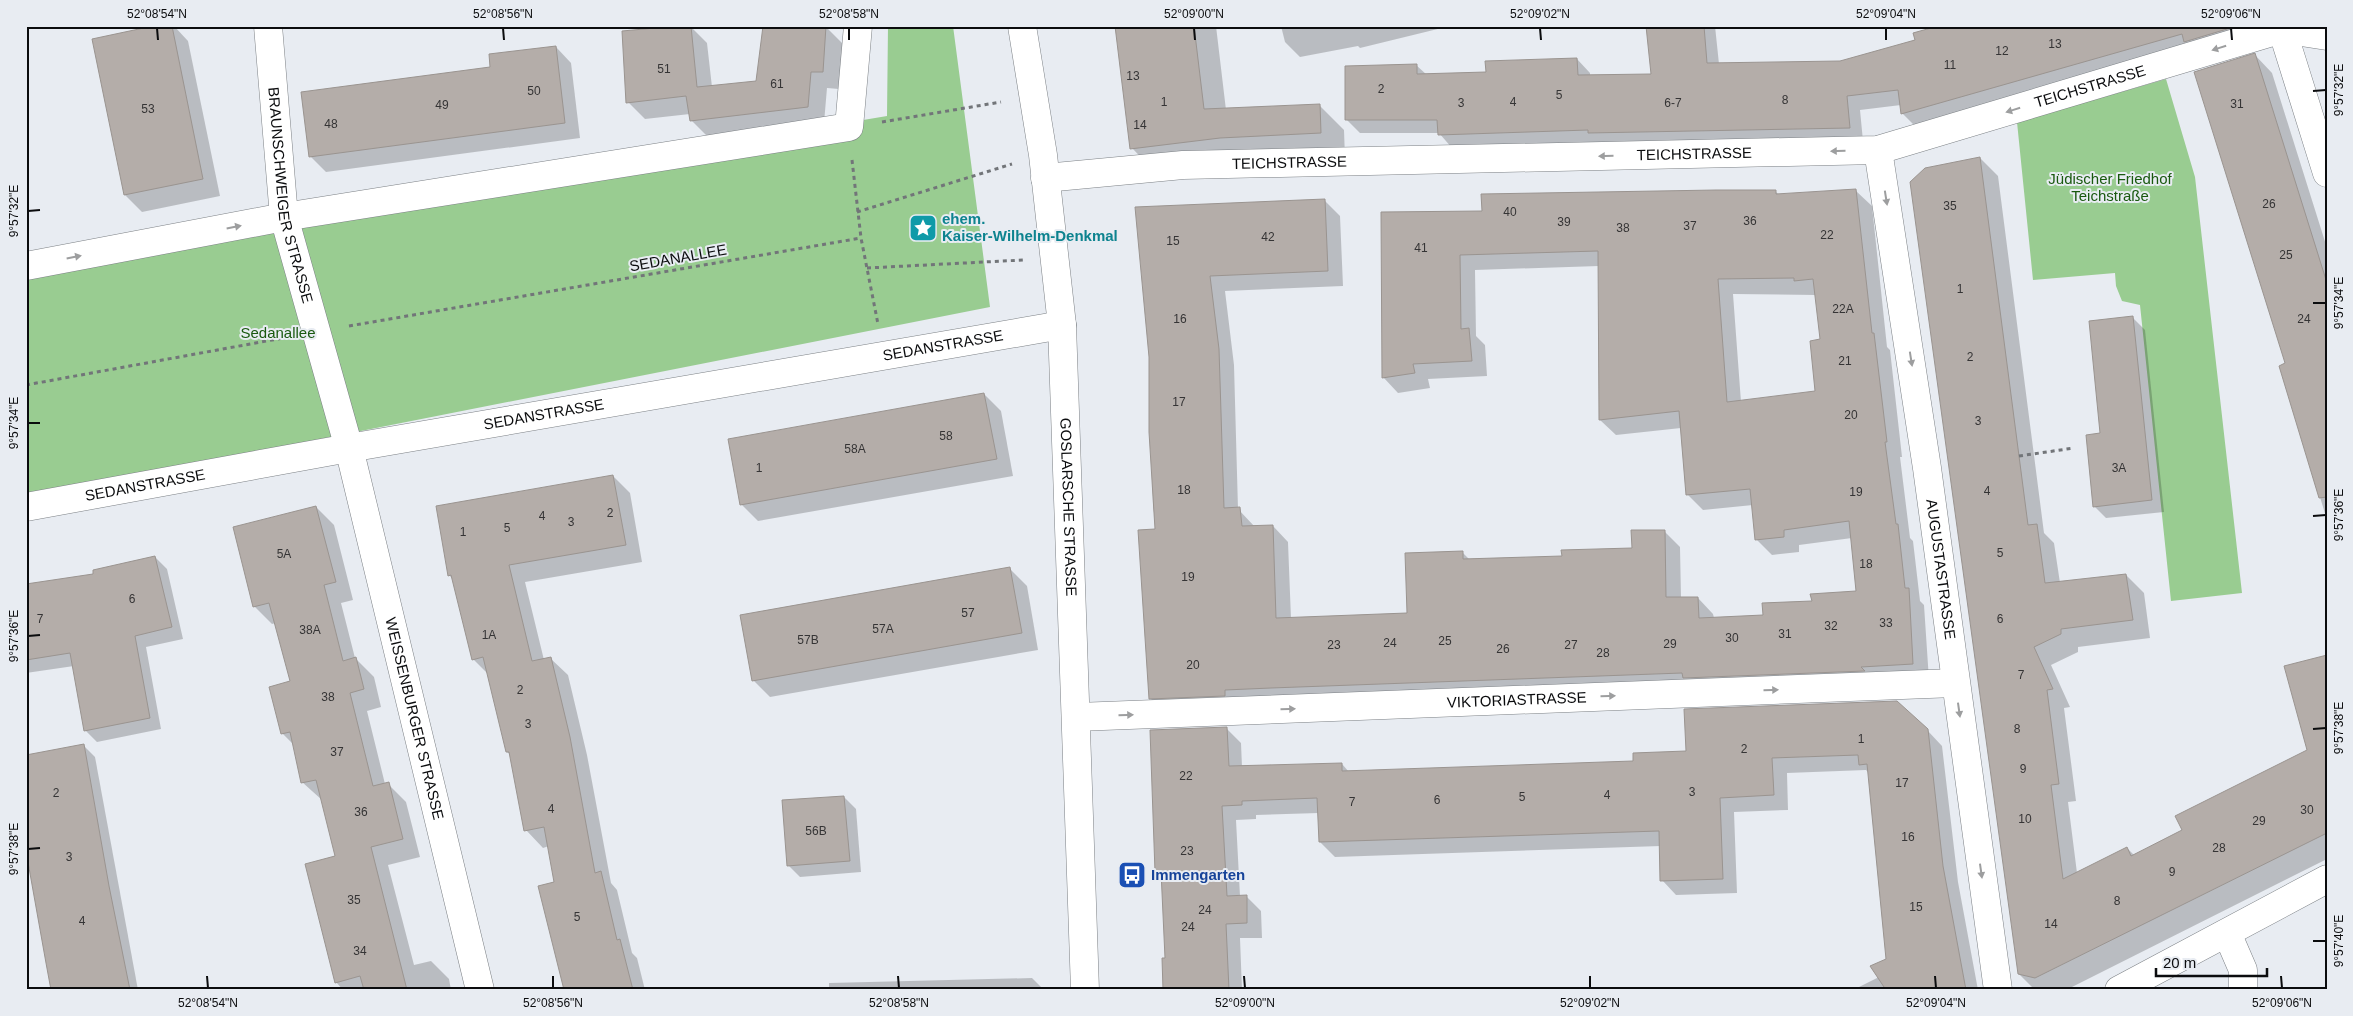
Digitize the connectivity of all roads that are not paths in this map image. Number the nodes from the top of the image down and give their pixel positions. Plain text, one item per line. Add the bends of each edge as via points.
1 (268, 26) edge
2 (858, 26) edge
3 (1022, 26) edge
4 (2282, 28) edge
5 (2327, 36) edge
6 (1878, 150) junction
7 (1044, 166) junction
8 (2327, 173) edge
9 (284, 217) junction
10 (26, 266) edge
11 (1062, 325) junction
12 (350, 448) junction
13 (26, 507) edge
14 (1955, 683) junction
15 (1077, 717) junction
16 (2327, 878) edge
17 (2227, 933) junction
18 (480, 990) edge
19 (1085, 990) edge
20 (1998, 990) edge
21 (2118, 990) edge
22 (2243, 990) edge

1 - 9 street, BRAUNSCHWEIGER STRASSE
2 - 9 street via 849,127
3 - 7 street, GOSLARSCHE STRASSE
4 - 5 street, TEICHSTRASSE
4 -> 6 street, TEICHSTRASSE
4 - 8 street
6 -> 7 street, TEICHSTRASSE
6 -> 14 street, AUGUSTASTRASSE via 1927,468
7 - 11 street, GOSLARSCHE STRASSE
10 -> 9 street
9 - 12 street, BRAUNSCHWEIGER STRASSE
11 - 12 street, SEDANSTRASSE
11 - 15 street, GOSLARSCHE STRASSE
12 - 13 street, SEDANSTRASSE
12 - 18 street, WEISSENBURGER STRASSE
15 -> 14 street, VIKTORIASTRASSE
14 -> 20 street, AUGUSTASTRASSE
15 - 19 street, GOSLARSCHE STRASSE
16 - 17 street
17 - 21 street
17 - 22 street via 2243,970

